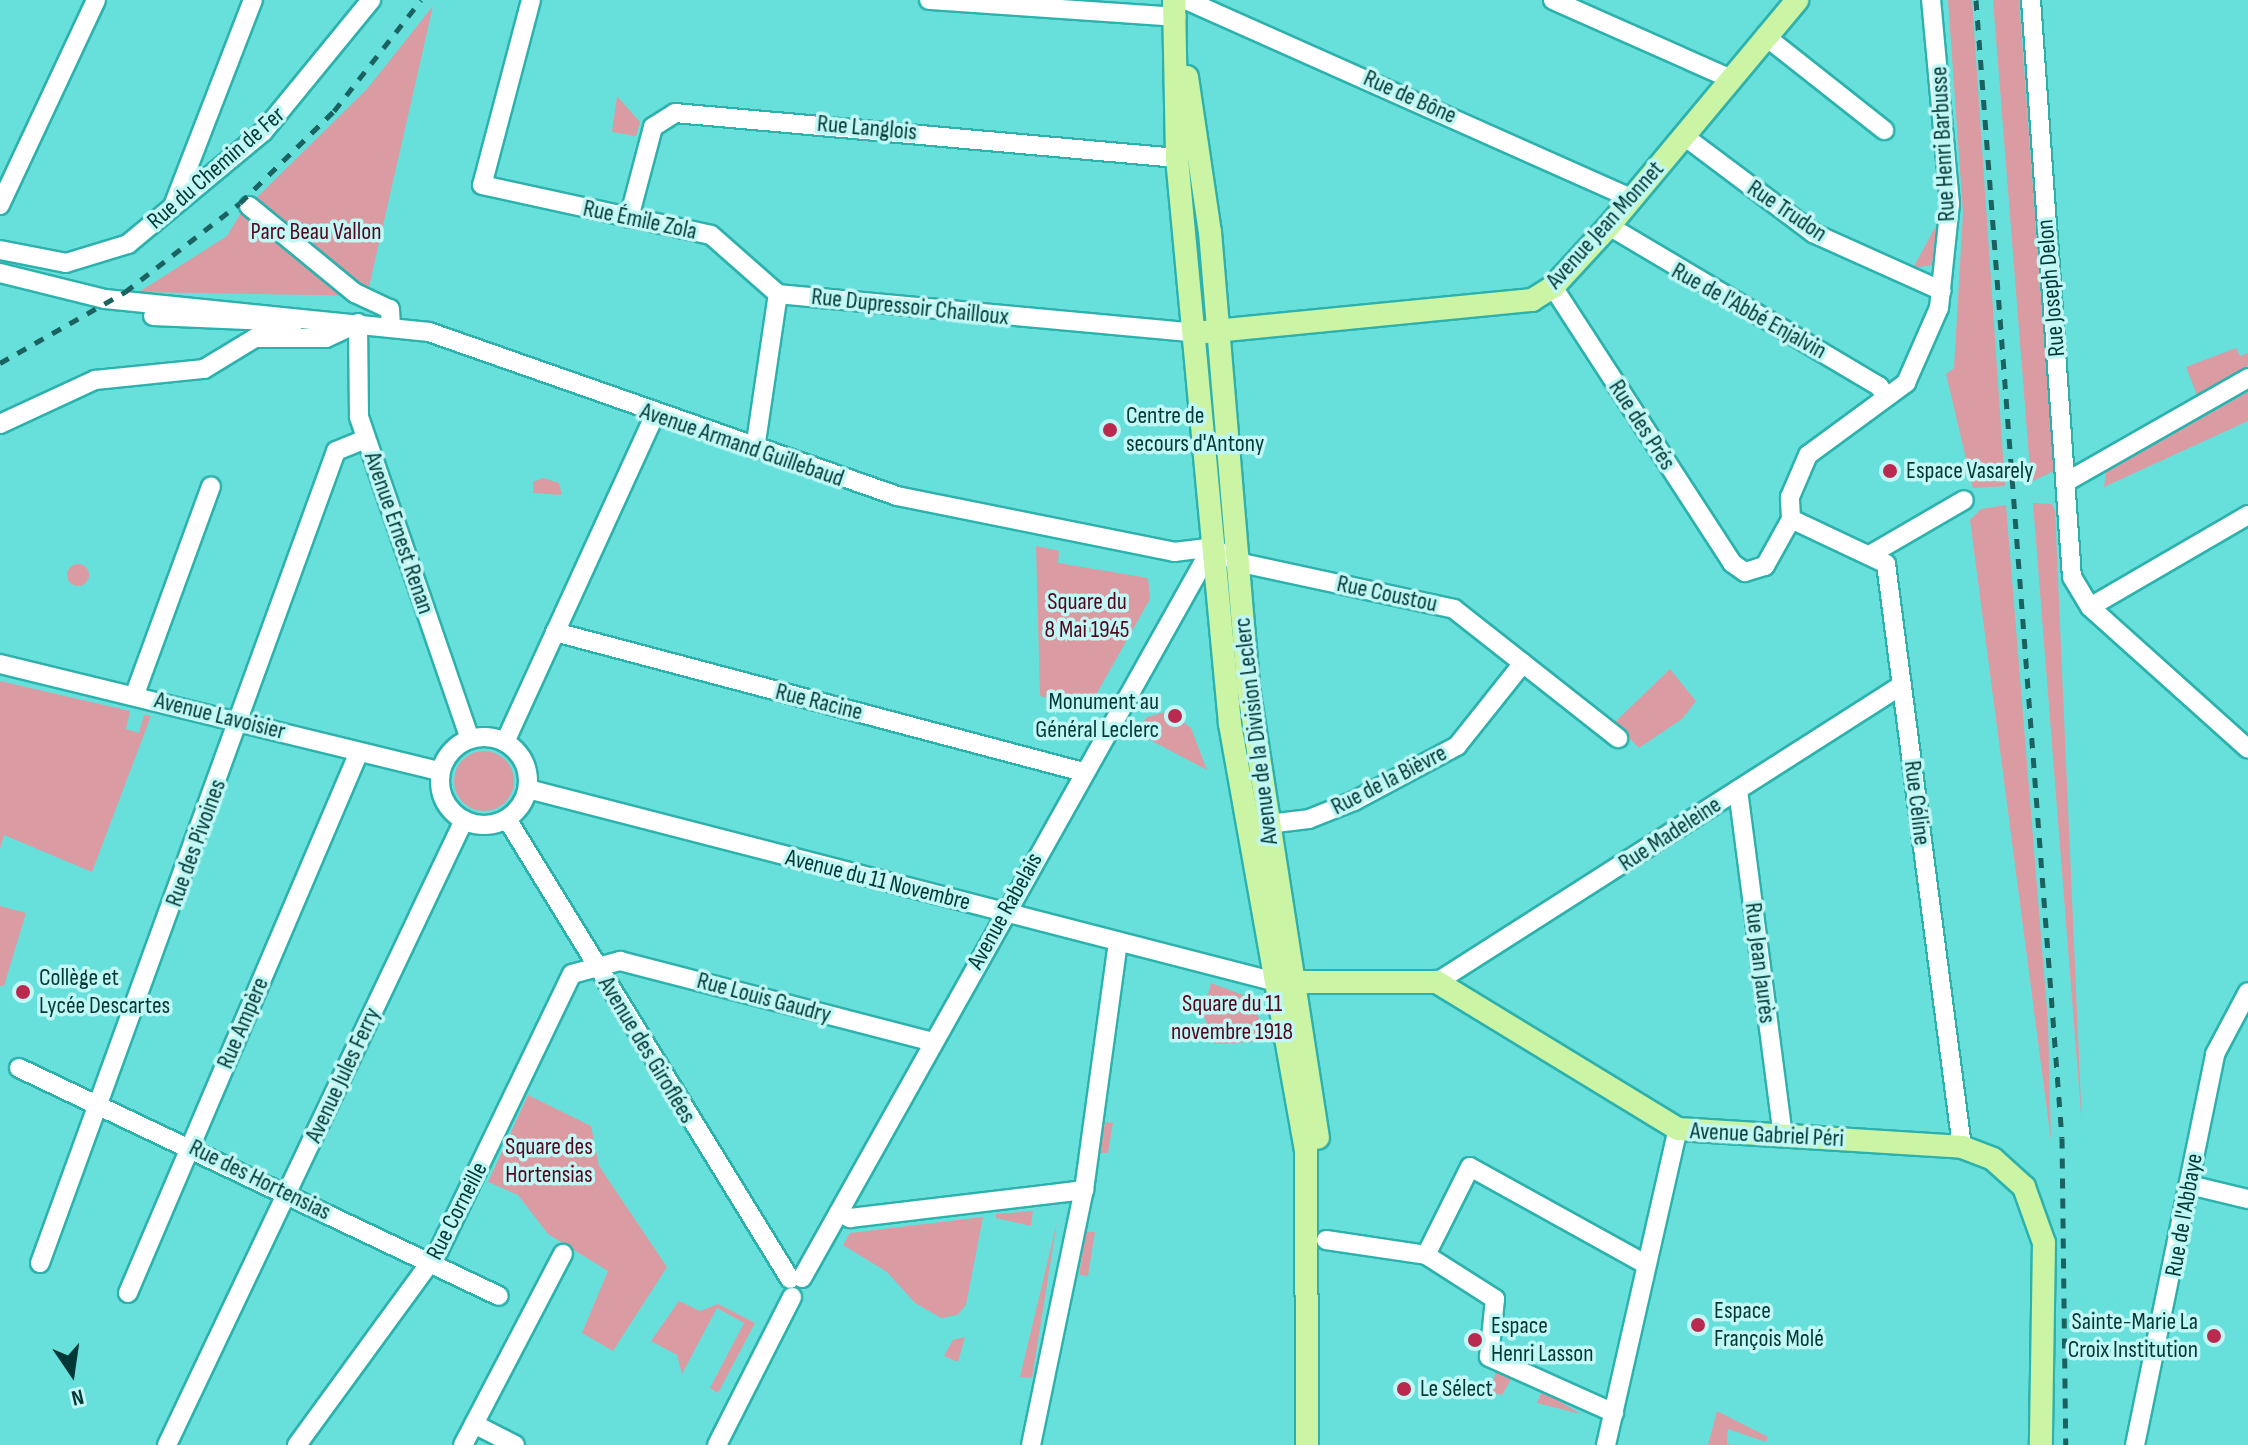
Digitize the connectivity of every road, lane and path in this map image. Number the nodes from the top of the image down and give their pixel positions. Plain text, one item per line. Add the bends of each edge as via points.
1 (96, 0) edge
2 (253, 0) edge
3 (371, 0) edge
4 (531, 0) edge
5 (929, 0) edge
6 (1553, 0) edge
7 (1797, 0) edge
8 (1931, 0) edge
9 (2031, 0) edge
10 (1179, 6) edge
11 (1765, 36) junction
12 (1729, 78) junction
13 (1884, 130) dead end
14 (1684, 136) junction
15 (1177, 158) junction
16 (1632, 199) junction
17 (0, 205) edge
18 (249, 206) dead end
19 (173, 208) junction
20 (629, 218) junction
21 (1609, 226) junction
22 (0, 250) edge
23 (0, 273) edge
24 (0, 285) edge
25 (1553, 287) junction
26 (1942, 291) junction
27 (778, 294) junction
28 (317, 319) junction
29 (358, 323) junction
30 (391, 326) junction
31 (1208, 332) junction
32 (2248, 378) edge
33 (1886, 397) junction
34 (655, 415) junction
35 (0, 424) edge
36 (366, 439) junction
37 (755, 449) junction
38 (2066, 482) junction
39 (211, 486) dead end
40 (1964, 500) dead end
41 (1791, 519) junction
42 (2244, 524) edge
43 (1212, 547) junction
44 (1174, 552) junction
45 (1873, 553) junction
46 (1732, 563) joint
47 (1237, 569) junction
48 (1196, 576) junction
49 (1216, 586) junction
50 (2090, 607) junction
51 (555, 632) junction
52 (1523, 663) junction
53 (0, 664) edge
54 (1902, 685) junction
55 (135, 694) junction
56 (241, 720) junction
57 (1618, 738) dead end
58 (470, 739) junction
59 (505, 742) junction
60 (2248, 749) edge
61 (359, 752) junction
62 (440, 771) junction
63 (1083, 772) junction
64 (528, 789) junction
65 (1738, 790) junction
66 (507, 819) junction
67 (464, 820) junction
68 (1256, 826) junction
69 (1004, 912) junction
70 (1118, 942) junction
71 (594, 963) junction
72 (1437, 982) junction
73 (1285, 983) junction
74 (2248, 992) edge
75 (933, 1042) junction
76 (19, 1068) dead end
77 (99, 1104) junction
78 (1678, 1129) junction
79 (1783, 1136) junction
80 (191, 1146) junction
81 (1962, 1147) junction
82 (2190, 1185) junction
83 (1084, 1190) junction
84 (288, 1192) junction
85 (2248, 1199) edge
86 (839, 1212) junction
87 (1326, 1240) dead end
88 (563, 1254) dead end
89 (1426, 1255) junction
90 (40, 1263) dead end
91 (432, 1263) junction
92 (1645, 1264) junction
93 (794, 1285) junction
94 (128, 1293) dead end
95 (499, 1296) dead end
96 (1614, 1413) junction
97 (474, 1424) junction
98 (167, 1445) edge
99 (297, 1445) edge
100 (463, 1445) edge
101 (515, 1445) edge
102 (717, 1445) edge
103 (1031, 1445) edge
104 (1307, 1445) edge
105 (1321, 1445) edge
106 (1606, 1445) edge
107 (2041, 1445) edge
108 (2135, 1445) edge

1 - 17 street
2 - 19 street
3 - 19 street, Rue du Chemin de Fer via 263,132
4 - 20 street, Rue Émile Zola via 482,185
5 - 10 street
6 - 12 street
7 - 11 main road, Avenue Jean Monnet
8 - 26 street, Rue Henri Barbusse via 1950,204
9 - 38 street, Rue Joseph Delon
10 - 15 main road, Avenue de la Division Leclerc
10 - 16 street, Rue de Bône
10 - 31 main road, Avenue de la Division Leclerc via 1210,232
11 - 12 main road, Avenue Jean Monnet
11 - 13 street
12 - 14 main road, Avenue Jean Monnet
14 - 16 main road, Avenue Jean Monnet
14 - 26 street, Rue Trudon via 1813,233
15 - 20 street, Rue Langlois via 675,113 653,127
15 - 31 main road, Avenue de la Division Leclerc
16 - 21 main road, Avenue Jean Monnet
18 - 30 street via 355,293 390,309
19 - 22 street, Rue du Chemin de Fer via 109,255 66,263
20 - 27 street, Rue Émile Zola via 711,235
21 - 25 main road, Avenue Jean Monnet
21 - 33 street, Rue de l'Abbé Enjalvin via 1826,354
23 - 28 street, Avenue Armand Guillebaud via 105,299
24 - 28 street, Avenue Armand Guillebaud via 180,319
25 - 31 main road, Avenue Jean Monnet via 1504,305
25 - 46 street, Rue des Prés
26 - 33 street, Rue Henri Barbusse via 1906,383
27 - 31 street, Rue Dupressoir Chailloux
27 - 37 street, Rue Dupressoir Chailloux
28 - 29 street, Avenue Armand Guillebaud
29 - 30 street, Avenue Armand Guillebaud
29 - 35 street via 326,338 255,338 204,369 95,380
29 - 36 street, Avenue Ernest Renan via 355,400
30 - 34 street, Avenue Armand Guillebaud via 483,349
31 - 43 main road, Avenue de la Division Leclerc
31 - 47 main road, Avenue de la Division Leclerc
32 - 38 street
33 - 41 street, Rue Henri Barbusse via 1808,455 1790,497
34 - 37 street, Avenue Armand Guillebaud
34 - 51 street
36 - 56 street, Rue des Pivoines via 336,451
36 - 58 street, Avenue Ernest Renan
37 - 44 street, Avenue Armand Guillebaud via 897,496
38 - 50 street, Rue Joseph Delon via 2072,577
39 - 55 street
40 - 45 street
41 - 45 street
41 - 46 street, Rue Henri Barbusse via 1765,566 1745,572
42 - 50 street
43 - 44 street, Avenue Armand Guillebaud
43 - 47 street, Rue Coustou
43 - 48 street, Avenue Rabelais
43 - 49 main road, Avenue de la Division Leclerc
44 - 48 street
45 - 54 street, Rue Céline via 1886,564
47 - 49 street
47 - 52 street, Rue Coustou via 1454,609
47 - 68 main road, Avenue de la Division Leclerc
48 - 49 street
48 - 63 street, Avenue Rabelais
49 - 68 main road, Avenue de la Division Leclerc
50 - 60 street
51 - 59 street
51 - 63 street, Rue Racine
52 - 57 street, Rue Coustou
52 - 68 street, Rue de la Bièvre via 1457,746 1309,819
53 - 55 street, Avenue Lavoisier
54 - 65 street, Rue Madeleine
54 - 81 street, Rue Céline
55 - 56 street, Avenue Lavoisier
56 - 61 street, Avenue Lavoisier
56 - 77 street, Rue des Pivoines
58 - 59 street
58 - 62 street
59 - 64 street via 524,762
61 - 62 street, Avenue Lavoisier
61 - 80 street, Rue Ampère
62 - 67 street via 443,798
63 - 69 street, Avenue Rabelais
64 - 66 street
64 - 69 street, Avenue du 11 Novembre
65 - 72 street, Rue Madeleine
65 - 79 street, Rue Jean Jaurès
66 - 67 street
66 - 71 street, Avenue des Giroflées
67 - 84 street, Avenue Jules Ferry
68 - 73 main road, Avenue de la Division Leclerc
69 - 70 street, Avenue du 11 Novembre
69 - 75 street, Avenue Rabelais
70 - 73 street, Avenue du 11 Novembre
70 - 83 street
71 - 75 street, Rue Louis Gaudry via 620,961
71 - 91 street, Rue Corneille via 572,974
71 - 93 street, Avenue des Giroflées
72 - 73 main road
72 - 78 main road, Avenue Gabriel Péri
73 - 104 main road, Avenue de la Division Leclerc via 1306,1149
73 - 105 main road, Avenue de la Division Leclerc via 1318,1144
74 - 82 street, Rue de l'Abbaye via 2215,1054
75 - 86 street, Avenue Rabelais
76 - 77 street, Rue des Hortensias
77 - 80 street, Rue des Hortensias
77 - 90 street, Rue des Pivoines
78 - 79 main road, Avenue Gabriel Péri
78 - 92 street
79 - 81 main road, Avenue Gabriel Péri
80 - 84 street, Rue des Hortensias
80 - 94 street, Rue Ampère
81 - 107 main road, Avenue Gabriel Péri via 2009,1171 2040,1220
82 - 85 street
82 - 108 street, Rue de l'Abbaye
83 - 86 street via 850,1218
83 - 103 street
84 - 91 street, Rue des Hortensias
84 - 98 street, Avenue Jules Ferry
86 - 93 street, Avenue Rabelais
87 - 89 street
88 - 97 street
89 - 92 street via 1470,1167
89 - 96 street via 1495,1299 1489,1357
91 - 95 street, Rue des Hortensias
91 - 99 street, Rue Corneille
92 - 96 street
93 - 102 street, Avenue Rabelais
96 - 106 street
97 - 100 street
97 - 101 street

